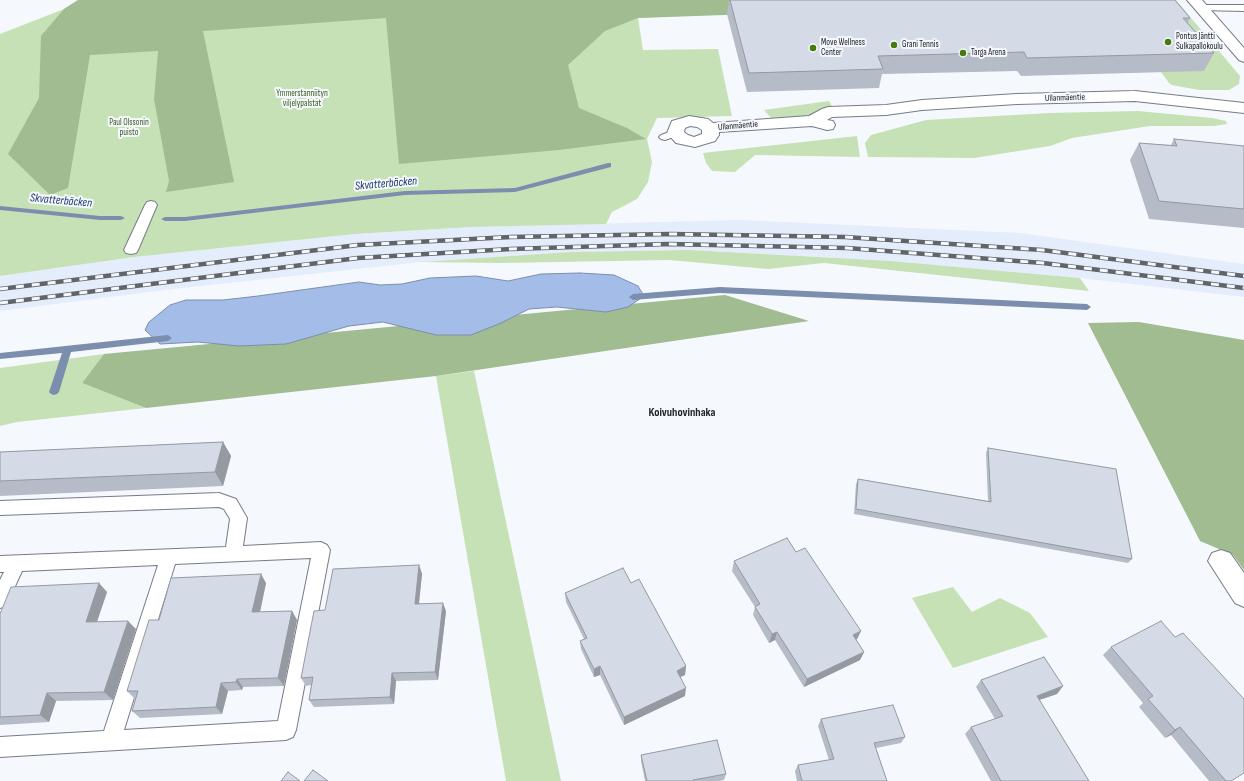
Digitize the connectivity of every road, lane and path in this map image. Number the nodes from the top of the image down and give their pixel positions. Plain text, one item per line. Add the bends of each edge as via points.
1 (1198, 4) edge
2 (1244, 8) edge
3 (1244, 57) edge
4 (1244, 108) edge
5 (670, 135) dead end
6 (150, 205) dead end
7 (131, 250) dead end
8 (0, 508) edge
9 (233, 554) junction
10 (169, 557) junction
11 (1221, 561) dead end
12 (8, 564) edge
13 (1244, 595) edge
14 (0, 600) edge
15 (111, 740) junction
16 (0, 747) edge

1 - 2 lane
1 - 3 street
4 - 5 street, Ullanmäentie via 1135,96 1017,99 886,110 850,125 832,126 813,121 710,128 702,122 689,121 678,125
6 - 7 lane
8 - 9 lane via 219,500 230,504 239,518
9 - 10 lane
9 - 15 lane via 321,550 286,730
10 - 12 lane
10 - 15 lane
11 - 13 street
12 - 14 lane
15 - 16 lane

